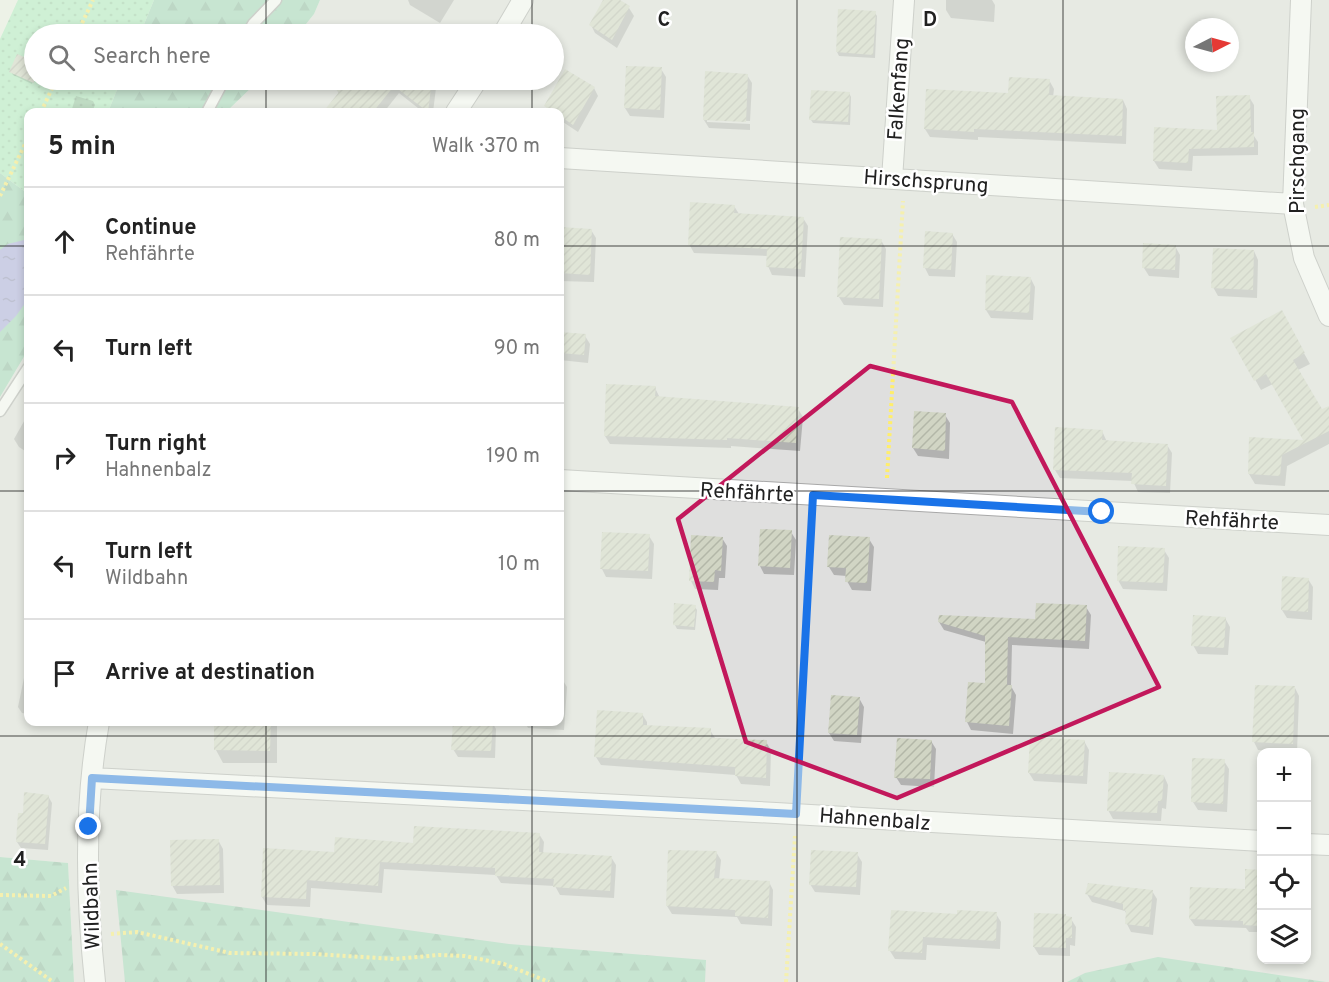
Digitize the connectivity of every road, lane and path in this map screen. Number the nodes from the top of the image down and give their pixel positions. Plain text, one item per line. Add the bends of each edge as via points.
1 (93, 0) edge
2 (276, 0) edge
3 (523, 0) edge
4 (904, 0) edge
5 (1301, 0) edge
6 (82, 24) edge
7 (253, 24) edge
8 (509, 24) edge
9 (51, 90) edge
10 (219, 90) edge
11 (470, 90) edge
12 (42, 108) edge
13 (209, 108) edge
14 (459, 108) edge
15 (24, 146) edge
16 (564, 158) edge
17 (898, 179) junction
18 (0, 196) edge
19 (1293, 204) junction
20 (1329, 316) edge
21 (24, 374) edge
22 (0, 411) edge
23 (564, 480) edge
24 (813, 495) junction
25 (885, 500) junction
26 (1329, 525) edge
27 (98, 726) edge
28 (92, 778) junction
29 (796, 814) junction
30 (1257, 841) edge
31 (1311, 843) edge
32 (1329, 845) edge
33 (90, 881) junction
34 (0, 895) edge
35 (92, 935) junction
36 (0, 944) edge
37 (53, 982) edge
38 (95, 982) edge
39 (549, 982) edge
40 (786, 982) edge

1 - 6 path
2 - 7 lane
3 - 8 street
4 - 17 street, Falkenfang
5 - 19 street, Pirschgang
9 - 12 path
10 - 13 lane
11 - 14 street
15 - 18 path
16 - 17 street, Hirschsprung
17 - 19 street, Hirschsprung
17 - 25 path
19 - 20 street, Pirschgang via 1304,258
21 - 22 lane
23 - 24 street, Rehfährte
24 - 25 street, Rehfährte
24 - 29 path
25 - 26 street, Rehfährte
27 - 28 street, Wildbahn
28 - 29 street, Hahnenbalz
28 - 33 street, Wildbahn
29 - 30 street, Hahnenbalz
29 - 40 path
31 - 32 street
33 - 34 path via 51,896
33 - 35 street, Wildbahn
35 - 38 street, Wildbahn
35 - 39 path via 137,932 230,953 395,959 465,956 504,964
36 - 37 path

